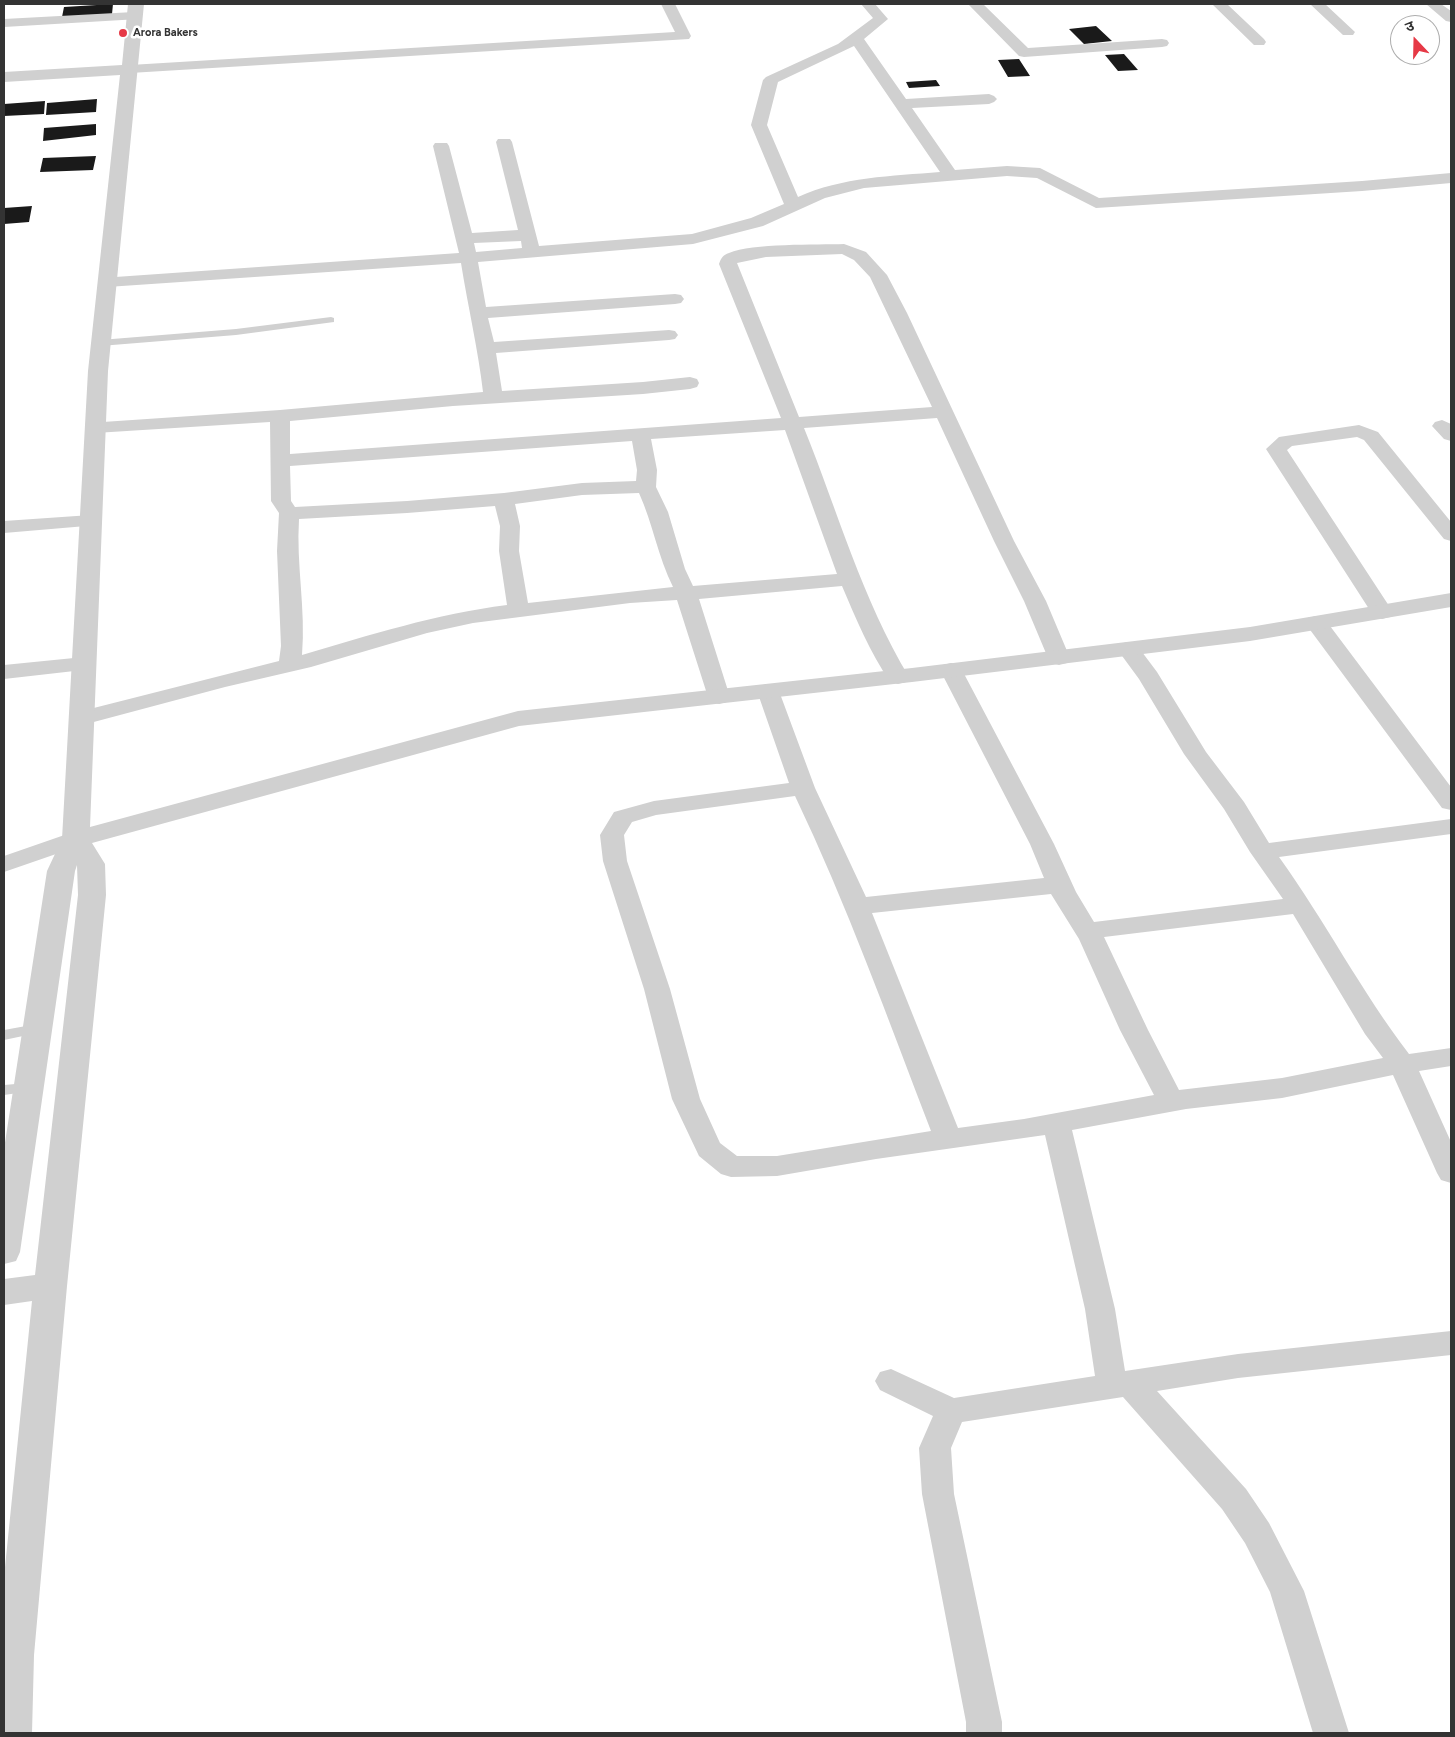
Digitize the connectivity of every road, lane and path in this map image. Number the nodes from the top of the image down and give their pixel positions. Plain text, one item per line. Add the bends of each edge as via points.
1 (668, 4) edge
2 (868, 4) edge
3 (975, 4) edge
4 (1219, 4) edge
5 (1318, 4) edge
6 (1433, 4) edge
7 (135, 10) edge
8 (1451, 18) edge
9 (6, 20) edge
10 (1348, 32) dead end
11 (856, 38) junction
12 (1259, 42) dead end
13 (1162, 43) dead end
14 (130, 69) junction
15 (4, 77) edge
16 (990, 98) dead end
17 (902, 104) junction
18 (504, 142) dead end
19 (441, 146) dead end
20 (951, 176) junction
21 (1451, 178) edge
22 (793, 206) junction
23 (527, 235) junction
24 (464, 239) junction
25 (532, 252) junction
26 (468, 257) junction
27 (107, 282) junction
28 (675, 299) dead end
29 (478, 313) junction
30 (331, 320) dead end
31 (669, 335) dead end
32 (100, 343) junction
33 (486, 348) junction
34 (690, 383) dead end
35 (493, 397) junction
36 (944, 412) junction
37 (280, 416) junction
38 (793, 424) junction
39 (95, 427) junction
40 (640, 434) junction
41 (280, 461) junction
42 (646, 487) junction
43 (504, 499) junction
44 (289, 513) junction
45 (91, 521) junction
46 (4, 527) edge
47 (1451, 535) edge
48 (849, 579) junction
49 (686, 593) junction
50 (1451, 600) edge
51 (518, 609) junction
52 (1382, 612) junction
53 (1316, 623) junction
54 (1128, 649) junction
55 (1059, 658) junction
56 (84, 664) junction
57 (290, 665) junction
58 (950, 670) junction
59 (4, 672) edge
60 (898, 677) junction
61 (768, 691) junction
62 (719, 697) junction
63 (82, 718) junction
64 (803, 788) junction
65 (1451, 804) edge
66 (1451, 826) edge
67 (76, 839) junction
68 (1262, 852) junction
69 (4, 864) edge
70 (1060, 885) junction
71 (1300, 905) junction
72 (857, 906) junction
73 (1087, 931) junction
74 (37, 1029) junction
75 (4, 1035) edge
76 (1451, 1057) edge
77 (1402, 1064) junction
78 (16, 1089) edge
79 (1172, 1102) junction
80 (1056, 1123) junction
81 (948, 1138) junction
82 (1451, 1173) edge
83 (4, 1252) edge
84 (50, 1286) junction
85 (4, 1292) edge
86 (1451, 1343) edge
87 (891, 1381) dead end
88 (1121, 1385) junction
89 (950, 1411) junction
90 (12, 1733) edge
91 (984, 1733) edge
92 (1331, 1733) edge

1 - 14 street via 684,36
2 - 11 street via 881,19
3 - 13 street via 1024,53
4 - 12 street
5 - 10 street
6 - 8 street
7 - 9 street
7 - 14 street
11 - 17 street
11 - 22 street via 771,80 759,125
14 - 15 street
14 - 27 street
16 - 17 street
17 - 20 street
18 - 23 street
19 - 24 street
20 - 21 street via 1007,171 1040,173 1096,203
20 - 22 street via 864,183 819,194
22 - 25 street via 757,222 693,239
23 - 24 street
23 - 25 street
24 - 26 street
25 - 26 street
26 - 27 street
26 - 29 street
27 - 32 street
28 - 29 street
29 - 33 street
30 - 32 lane via 236,332
31 - 33 street
32 - 39 street
33 - 35 street
34 - 35 street
35 - 37 street
36 - 38 street
36 - 38 street via 878,275 860,256 844,249 736,256 728,260 728,264
36 - 55 street via 1004,541 1036,601
37 - 39 street
37 - 41 street
38 - 40 street
38 - 48 street
39 - 45 street
40 - 41 street
40 - 42 street via 647,470
41 - 44 street via 281,501
42 - 43 street via 582,489
42 - 49 street via 658,512 674,569
43 - 44 street
43 - 51 street via 510,526 509,552
44 - 57 street via 288,567 293,617
45 - 46 street
45 - 56 street
47 - 52 street via 1367,433 1359,430 1280,444 1276,449
48 - 49 street
48 - 60 street via 880,647
49 - 51 street
49 - 62 street
50 - 52 street
51 - 57 street via 422,627
52 - 53 street
53 - 54 street
53 - 65 street
54 - 55 street
54 - 68 street
55 - 58 street
56 - 59 street
56 - 63 street
57 - 63 street
58 - 60 street
58 - 70 street via 1042,844
60 - 61 street
61 - 62 street
61 - 64 street
62 - 67 street via 518,719
63 - 67 street
64 - 72 street
64 - 81 street via 654,808 623,817 612,835 615,861 657,989 686,1099 709,1149 731,1167 777,1166
66 - 68 street
67 - 69 street
67 - 74 street via 61,871
67 - 84 street via 90,864 92,895
68 - 71 street
70 - 72 street
70 - 73 street
71 - 73 street
71 - 77 street via 1375,1028
72 - 81 street
73 - 79 street
74 - 75 lane
74 - 78 street
76 - 77 street
77 - 79 street via 1282,1088
77 - 82 street
78 - 83 street
79 - 80 street
80 - 81 street
80 - 88 street
84 - 85 street
84 - 90 street via 15,1655
86 - 88 street via 1238,1366
87 - 89 street
88 - 89 street
88 - 92 street via 1198,1457 1234,1499 1257,1533 1287,1591
89 - 91 street via 935,1448 938,1494

